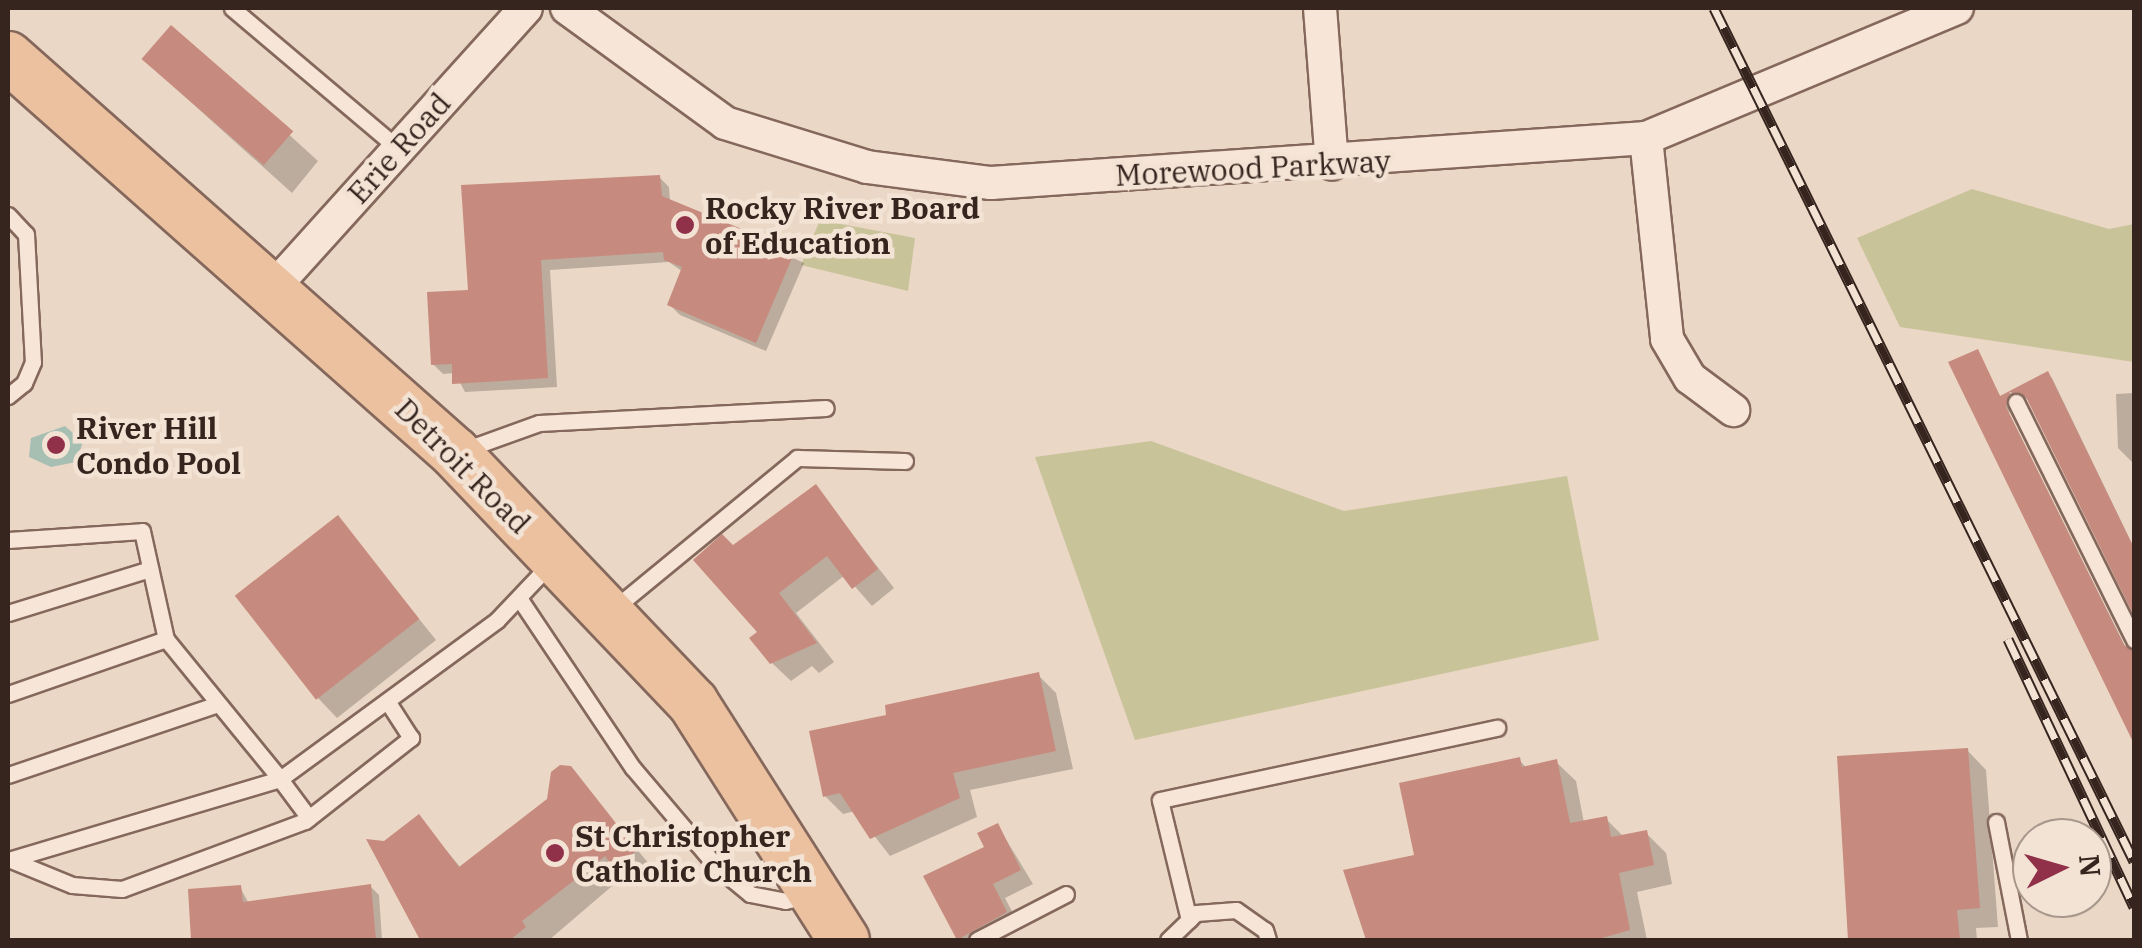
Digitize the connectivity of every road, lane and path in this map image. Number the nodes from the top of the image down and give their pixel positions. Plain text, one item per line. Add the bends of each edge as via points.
1 (232, 8) edge
2 (526, 8) edge
3 (567, 8) edge
4 (1320, 8) edge
5 (1957, 8) edge
6 (8, 57) edge
7 (1646, 138) junction
8 (399, 148) junction
9 (1332, 164) junction
10 (8, 215) edge
11 (273, 288) junction
12 (8, 396) edge
13 (2016, 402) dead end
14 (826, 408) dead end
15 (1733, 410) dead end
16 (455, 454) junction
17 (905, 461) dead end
18 (8, 540) edge
19 (555, 558) junction
20 (150, 569) junction
21 (518, 598) junction
22 (8, 613) edge
23 (608, 613) junction
24 (166, 639) junction
25 (2134, 640) edge
26 (8, 694) edge
27 (218, 704) junction
28 (389, 704) junction
29 (1497, 728) dead end
30 (8, 776) edge
31 (280, 779) junction
32 (310, 818) junction
33 (1996, 822) dead end
34 (9, 860) edge
35 (1066, 894) dead end
36 (815, 895) junction
37 (1190, 920) junction
38 (844, 940) edge
39 (977, 940) edge
40 (1168, 940) edge
41 (1268, 940) edge
42 (2019, 940) edge

1 - 8 lane
2 - 8 street, Erie Road
3 - 9 street, Morewood Parkway via 724,123 866,167 991,182
4 - 9 street
5 - 7 street, Morewood Parkway
6 - 11 main road, Detroit Road
7 - 9 street, Morewood Parkway
7 - 15 street via 1667,339 1690,378
8 - 11 street, Erie Road
10 - 12 lane via 26,234 34,362
11 - 16 main road, Detroit Road
13 - 25 lane
14 - 16 lane via 539,424
16 - 19 main road, Detroit Road
17 - 23 lane via 797,458
18 - 20 lane via 142,531
19 - 21 lane
19 - 23 main road, Detroit Road
20 - 22 lane
20 - 24 lane
21 - 28 lane
21 - 36 lane via 633,768 716,866 750,894 784,901
23 - 36 main road, Detroit Road via 693,703
24 - 26 lane
24 - 27 lane
27 - 30 lane
27 - 31 lane
28 - 31 lane
28 - 32 lane via 411,738
29 - 37 lane via 1160,800
31 - 32 lane
31 - 34 lane
32 - 34 lane via 122,889 72,886
33 - 42 lane
35 - 39 lane
36 - 38 main road, Detroit Road
37 - 40 lane
37 - 41 lane via 1196,913 1236,910 1265,930

